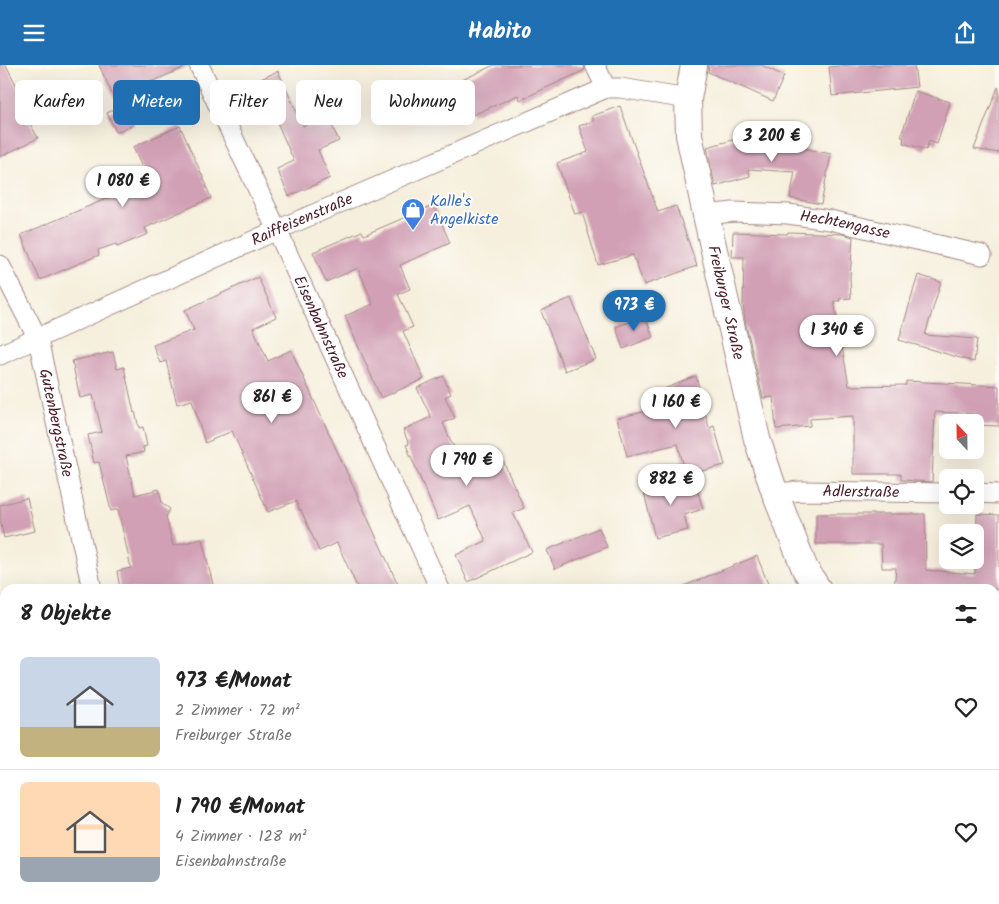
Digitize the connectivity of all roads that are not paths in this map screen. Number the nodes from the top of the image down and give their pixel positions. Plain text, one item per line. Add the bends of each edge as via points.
1 (200, 65) edge
2 (595, 65) edge
3 (694, 65) edge
4 (606, 88) junction
5 (688, 99) junction
6 (706, 215) junction
7 (277, 230) junction
8 (982, 255) dead end
9 (0, 265) edge
10 (38, 339) junction
11 (0, 355) edge
12 (775, 493) junction
13 (939, 493) edge
14 (984, 493) edge
15 (999, 494) edge
16 (91, 584) edge
17 (438, 584) edge
18 (815, 584) edge

1 - 7 street, Eisenbahnstraße
2 - 4 street
3 - 5 street, Freiburger Straße
4 - 5 street
4 - 7 street, Raiffeisenstraße
5 - 6 street, Freiburger Straße via 689,135
6 - 8 street, Hechtengasse via 788,214 830,220
6 - 12 street, Freiburger Straße via 757,439
7 - 10 street, Raiffeisenstraße
7 - 17 street, Eisenbahnstraße
9 - 10 street, Gutenbergstraße
10 - 11 street, Raiffeisenstraße
10 - 16 street, Gutenbergstraße
12 - 13 street, Adlerstraße
12 - 18 street, Freiburger Straße via 805,569
14 - 15 street

